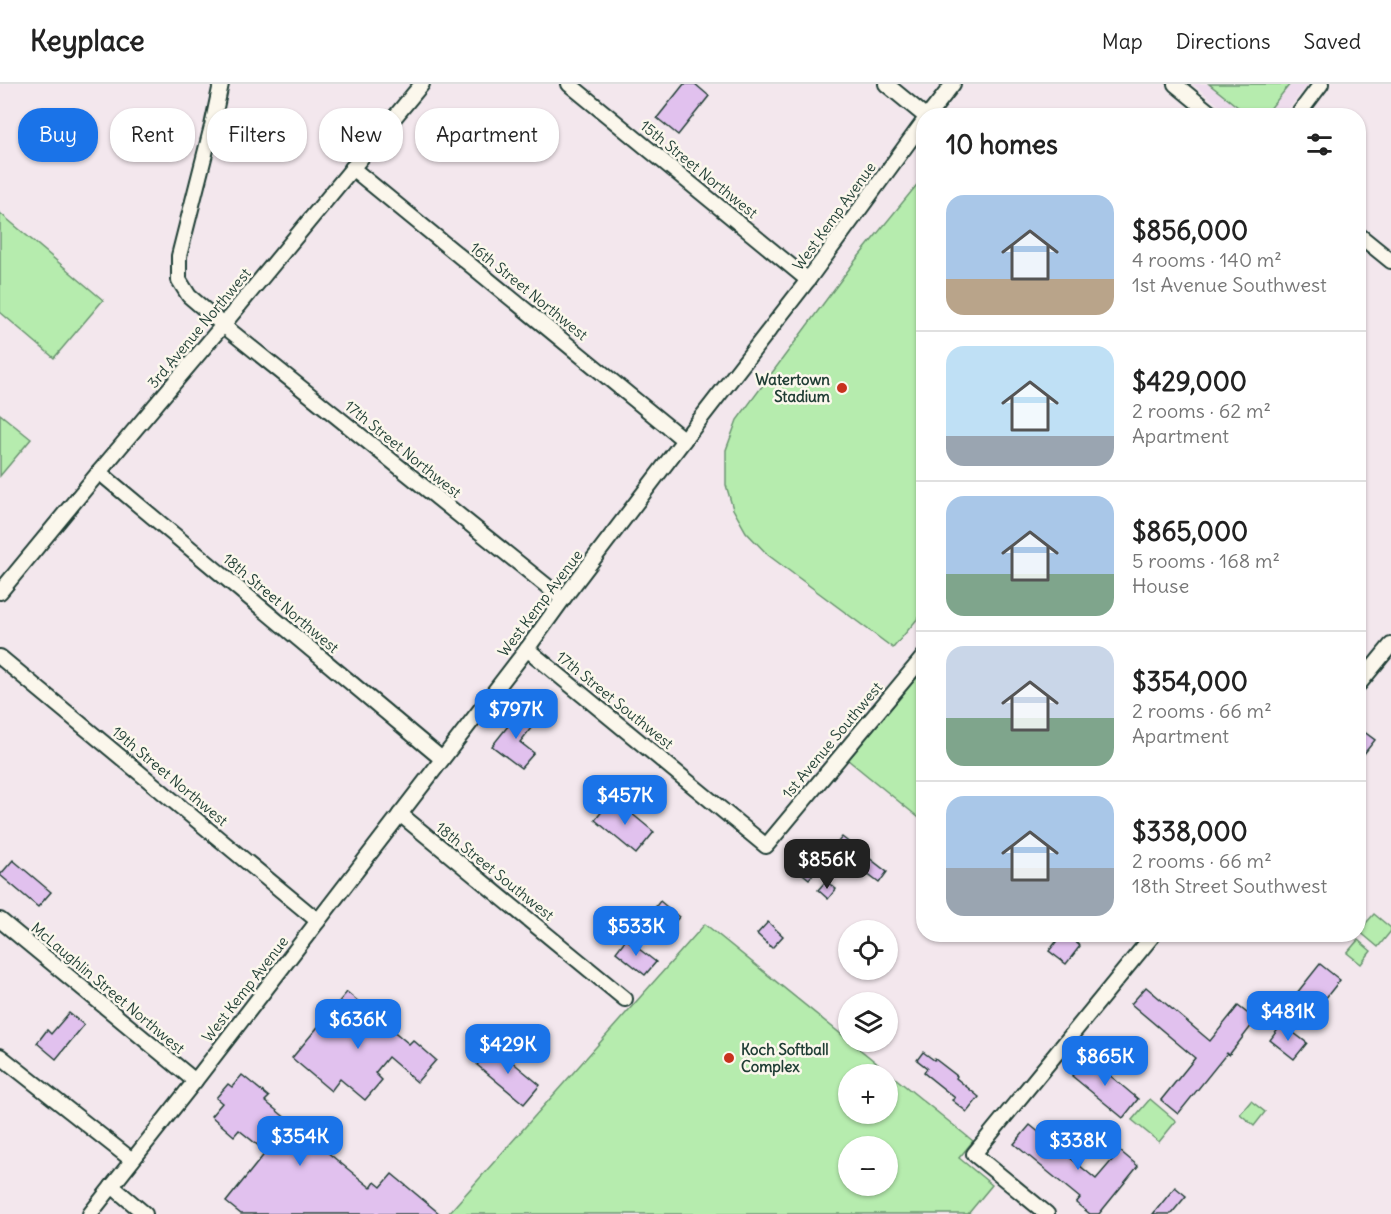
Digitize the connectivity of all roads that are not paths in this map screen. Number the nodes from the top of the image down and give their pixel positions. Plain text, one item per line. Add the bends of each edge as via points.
1 (221, 84) edge
2 (422, 84) edge
3 (569, 84) edge
4 (886, 84) edge
5 (953, 84) edge
6 (1175, 84) edge
7 (1321, 84) edge
8 (917, 108) edge
9 (934, 108) edge
10 (1204, 108) edge
11 (1303, 108) edge
12 (916, 132) edge
13 (352, 168) junction
14 (1366, 241) edge
15 (1391, 261) edge
16 (808, 280) junction
17 (223, 326) junction
18 (684, 440) junction
19 (99, 472) junction
20 (0, 592) edge
21 (563, 599) junction
22 (1391, 645) edge
23 (527, 649) junction
24 (0, 657) edge
25 (916, 666) edge
26 (1366, 675) edge
27 (442, 759) junction
28 (400, 814) junction
29 (766, 846) joint
30 (0, 920) edge
31 (318, 921) junction
32 (1147, 942) edge
33 (625, 999) dead end
34 (0, 1056) edge
35 (195, 1081) junction
36 (132, 1160) junction
37 (112, 1186) junction
38 (90, 1214) edge
39 (145, 1214) edge
40 (1047, 1214) edge

1 - 17 street, 17th Street Northwest via 179,256 179,280 189,296
2 - 13 street, 3rd Avenue Northwest
3 - 16 street, 15th Street Northwest
4 - 8 street
5 - 9 street
6 - 10 street
7 - 11 street
12 - 16 street, West Kemp Avenue
13 - 17 street, 3rd Avenue Northwest
13 - 18 street, 16th Street Northwest
14 - 15 street
16 - 18 street, West Kemp Avenue
17 - 19 street, 3rd Avenue Northwest
17 - 21 street, 17th Street Northwest
18 - 21 street, West Kemp Avenue
19 - 20 street, 3rd Avenue Northwest
19 - 27 street, 18th Street Northwest
21 - 23 street, West Kemp Avenue
22 - 26 street
23 - 27 street, West Kemp Avenue
23 - 29 street, 17th Street Southwest
24 - 31 street, 19th Street Northwest
25 - 29 street, 1st Avenue Southwest
27 - 28 street, West Kemp Avenue
28 - 31 street, West Kemp Avenue
28 - 33 street, 18th Street Southwest
30 - 35 street, McLaughlin Street Northwest
31 - 35 street, West Kemp Avenue
32 - 40 street via 974,1154
34 - 36 street
35 - 36 street, West Kemp Avenue
36 - 37 street, West Kemp Avenue
37 - 38 street, West Kemp Avenue
37 - 39 street

